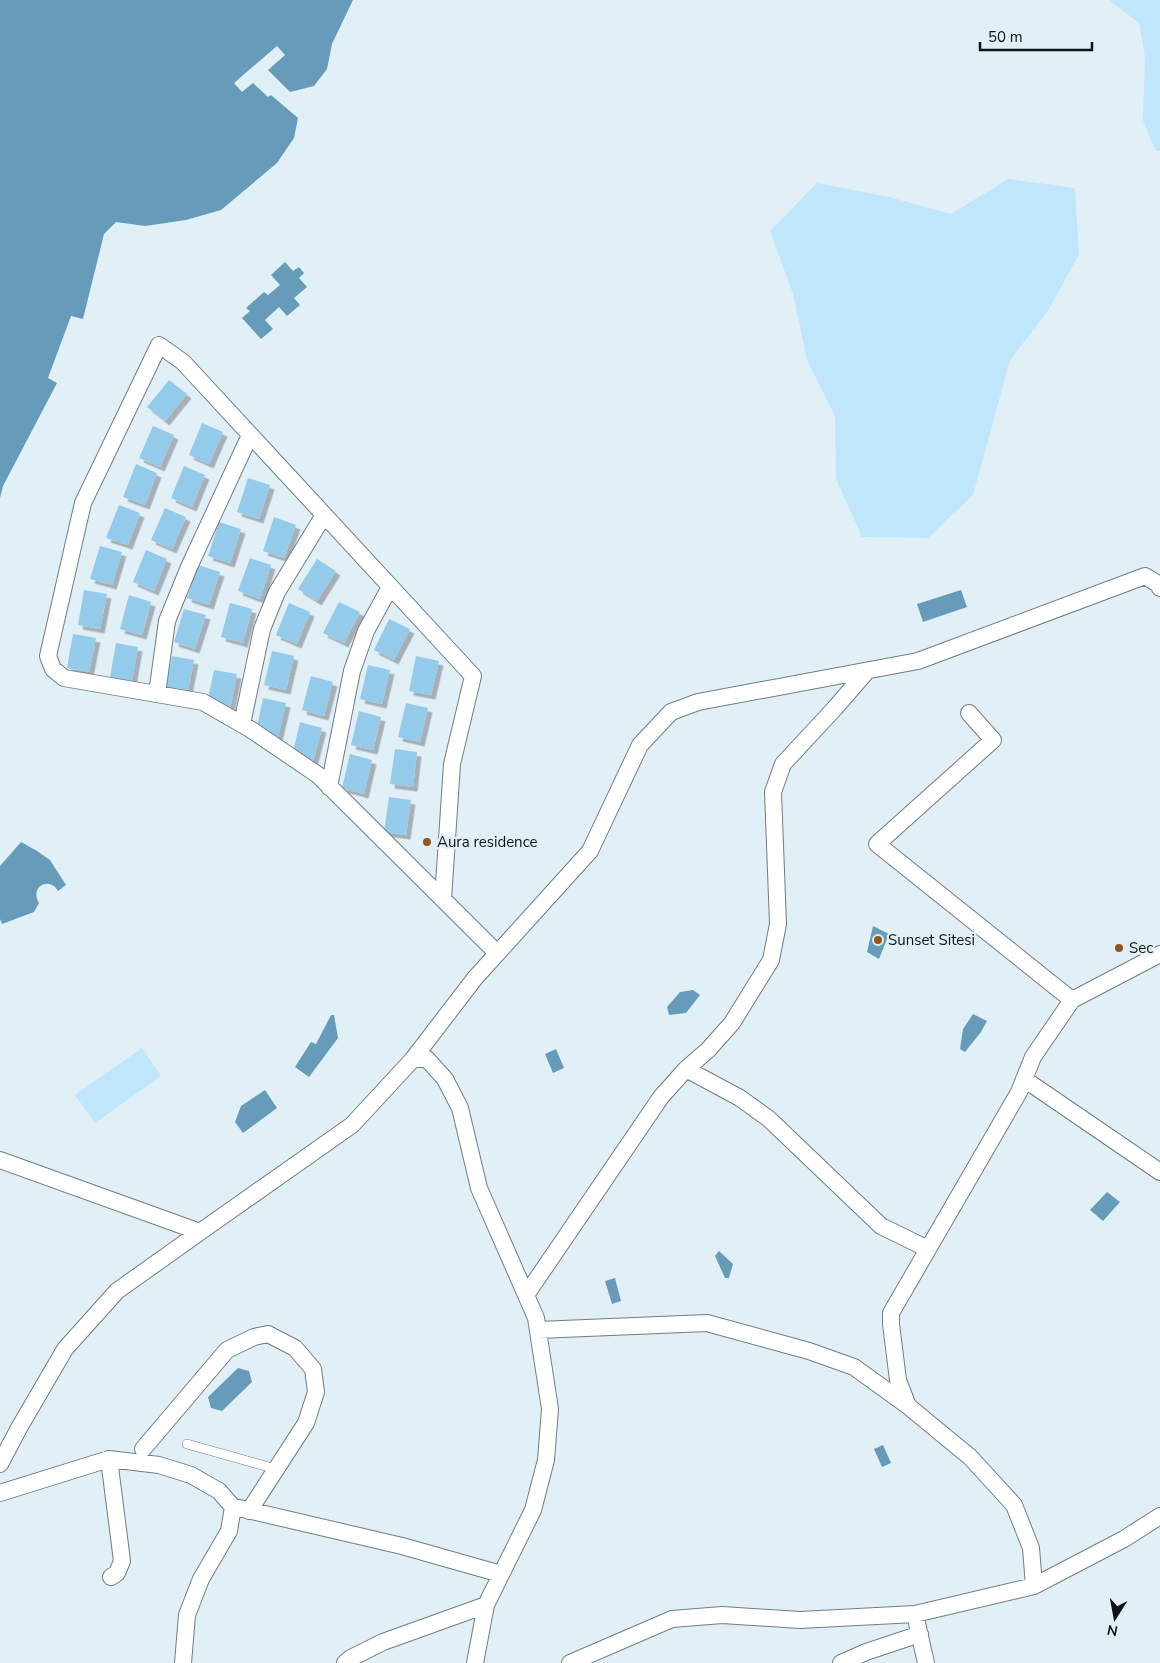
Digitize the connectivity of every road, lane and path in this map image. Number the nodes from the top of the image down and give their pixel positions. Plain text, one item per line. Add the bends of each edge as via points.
1 (250, 435) junction
2 (324, 515) junction
3 (390, 587) junction
4 (1160, 588) edge
5 (867, 671) junction
6 (157, 694) junction
7 (969, 713) dead end
8 (242, 724) junction
9 (329, 786) junction
10 (443, 899) junction
11 (497, 953) junction
12 (1160, 954) edge
13 (1072, 1000) junction
14 (413, 1059) junction
15 (686, 1069) junction
16 (1024, 1079) junction
17 (0, 1160) edge
18 (1160, 1172) edge
19 (200, 1232) junction
20 (928, 1250) junction
21 (526, 1295) junction
22 (538, 1330) junction
23 (908, 1406) junction
24 (187, 1444) dead end
25 (143, 1449) dead end
26 (109, 1459) junction
27 (0, 1464) edge
28 (276, 1469) junction
29 (0, 1493) edge
30 (233, 1506) junction
31 (249, 1510) junction
32 (1160, 1516) edge
33 (501, 1574) junction
34 (110, 1577) dead end
35 (1034, 1586) junction
36 (486, 1605) junction
37 (915, 1614) junction
38 (920, 1634) junction
39 (867, 1657) edge
40 (183, 1663) edge
41 (345, 1663) edge
42 (475, 1663) edge
43 (570, 1663) edge
44 (840, 1663) edge
45 (926, 1663) edge

1 - 2 street
1 - 6 street via 188,567 167,621
1 - 6 street via 183,362 159,344 83,503 48,656 53,669 64,678
2 - 3 street
2 - 8 street via 277,592 262,629
3 - 9 street via 366,631 352,671
3 - 10 street via 473,676 452,764
4 - 5 street via 1145,576 918,662
5 - 11 street via 698,702 671,712 640,745 590,851
5 - 15 street via 783,764 773,792 778,924 771,960 732,1023
6 - 8 street via 203,702
7 - 13 street via 993,740 877,844
8 - 9 street via 318,775
9 - 10 street
10 - 11 street
11 - 14 street
12 - 13 street
13 - 16 street via 1033,1057
14 - 19 street via 352,1125
14 - 21 street via 427,1059 445,1079 460,1108 480,1188
15 - 20 street via 740,1098 769,1119 881,1226
15 - 21 street via 661,1097
16 - 18 street
16 - 20 street via 1020,1092
17 - 19 street
19 - 27 street via 117,1291 65,1349
20 - 23 street via 891,1313 898,1380
21 - 22 street
22 - 23 street via 707,1323 854,1367
22 - 33 street via 550,1409 546,1460 533,1510
23 - 35 street via 970,1457 1014,1505 1031,1548
24 - 28 lane
25 - 28 street via 227,1350 268,1334 295,1348 313,1369 316,1392 306,1423
26 - 29 street
26 - 30 street via 159,1465 191,1475 219,1491
26 - 34 street via 122,1561 118,1573
28 - 31 street
30 - 31 street
30 - 40 street via 229,1531 201,1579 187,1615
31 - 33 street via 402,1546
32 - 35 street via 1124,1539
33 - 36 street
35 - 37 street
36 - 41 street via 383,1642
36 - 42 street
37 - 38 street
37 - 43 street via 800,1620 722,1615 672,1619
38 - 39 street
38 - 45 street
39 - 44 street

